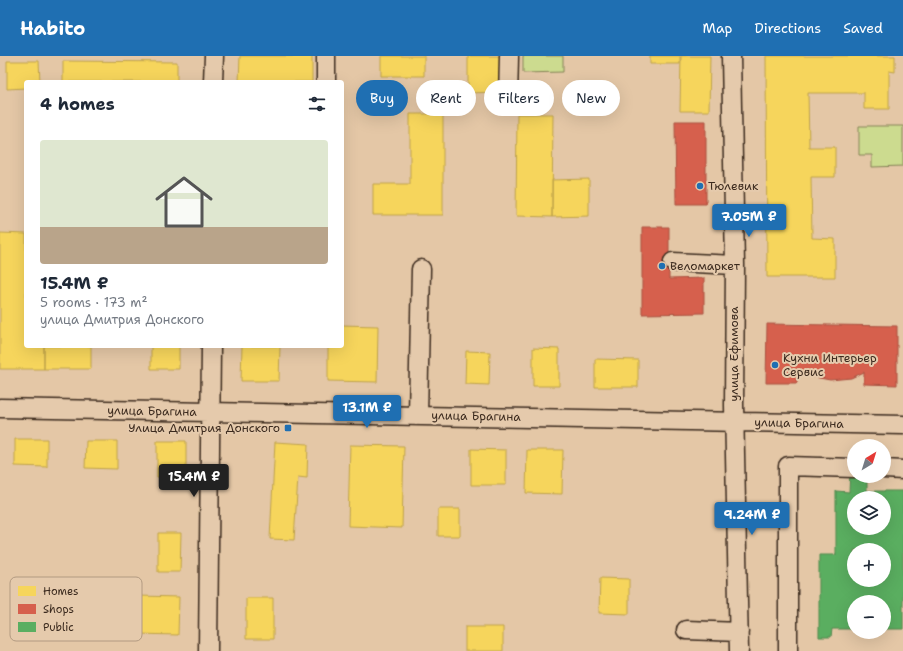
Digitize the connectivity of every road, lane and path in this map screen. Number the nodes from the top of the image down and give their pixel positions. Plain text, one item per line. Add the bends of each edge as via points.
1 (214, 56) edge
2 (326, 56) edge
3 (508, 56) edge
4 (731, 56) edge
5 (213, 80) edge
6 (326, 80) edge
7 (508, 80) edge
8 (673, 262) dead end
9 (735, 265) junction
10 (421, 269) dead end
11 (211, 348) edge
12 (0, 408) edge
13 (210, 412) junction
14 (418, 415) junction
15 (734, 421) junction
16 (903, 425) edge
17 (847, 468) edge
18 (891, 469) edge
19 (903, 470) edge
20 (686, 630) dead end
21 (739, 632) junction
22 (208, 651) edge
23 (739, 651) edge
24 (788, 651) edge

1 - 5 street
2 - 6 street
3 - 7 street
4 - 9 street, улица Ефимова
8 - 9 street
9 - 15 street, улица Ефимова
10 - 14 street
11 - 13 street
12 - 13 street, улица Брагина
13 - 14 street, улица Брагина
13 - 22 street
14 - 15 street, улица Брагина
15 - 16 street, улица Брагина
15 - 21 street, улица Ефимова
17 - 24 street via 788,466
18 - 19 street
20 - 21 street
21 - 23 street, улица Ефимова

